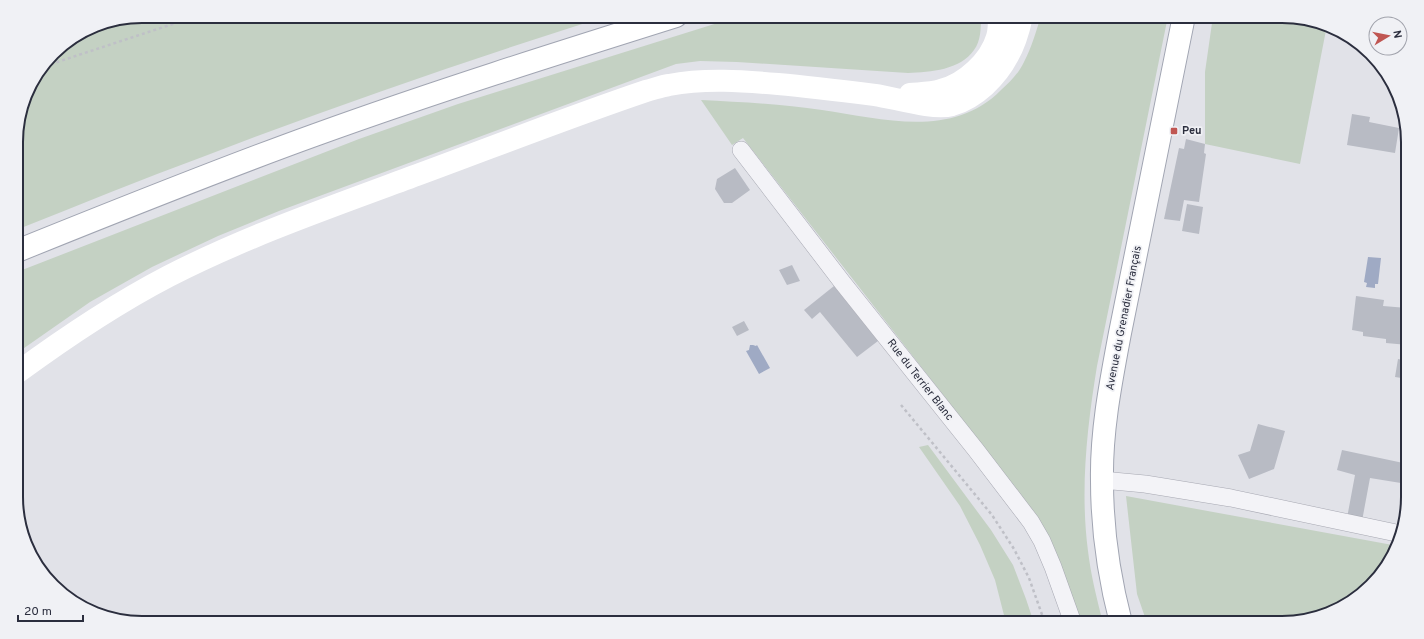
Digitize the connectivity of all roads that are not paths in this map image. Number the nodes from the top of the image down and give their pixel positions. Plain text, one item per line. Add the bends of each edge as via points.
1 (653, 23) edge
2 (999, 23) edge
3 (1020, 23) edge
4 (1183, 23) edge
5 (885, 97) junction
6 (741, 150) dead end
7 (23, 247) edge
8 (23, 369) edge
9 (1102, 480) junction
10 (1396, 533) edge
11 (1070, 616) edge
12 (1119, 616) edge

1 - 7 main road via 314,135
2 - 5 main road via 998,36 993,48 966,80 940,91
3 - 5 main road via 1008,57 993,77 972,96 942,106
4 - 9 main road, Avenue du Grenadier Français via 1111,382
5 - 8 main road via 747,81 689,82 646,91 226,249 127,299 85,324
6 - 11 street, Rue du Terrier Blanc via 1030,522 1042,541
9 - 10 street via 1231,498
9 - 12 main road, Avenue du Grenadier Français via 1104,532

